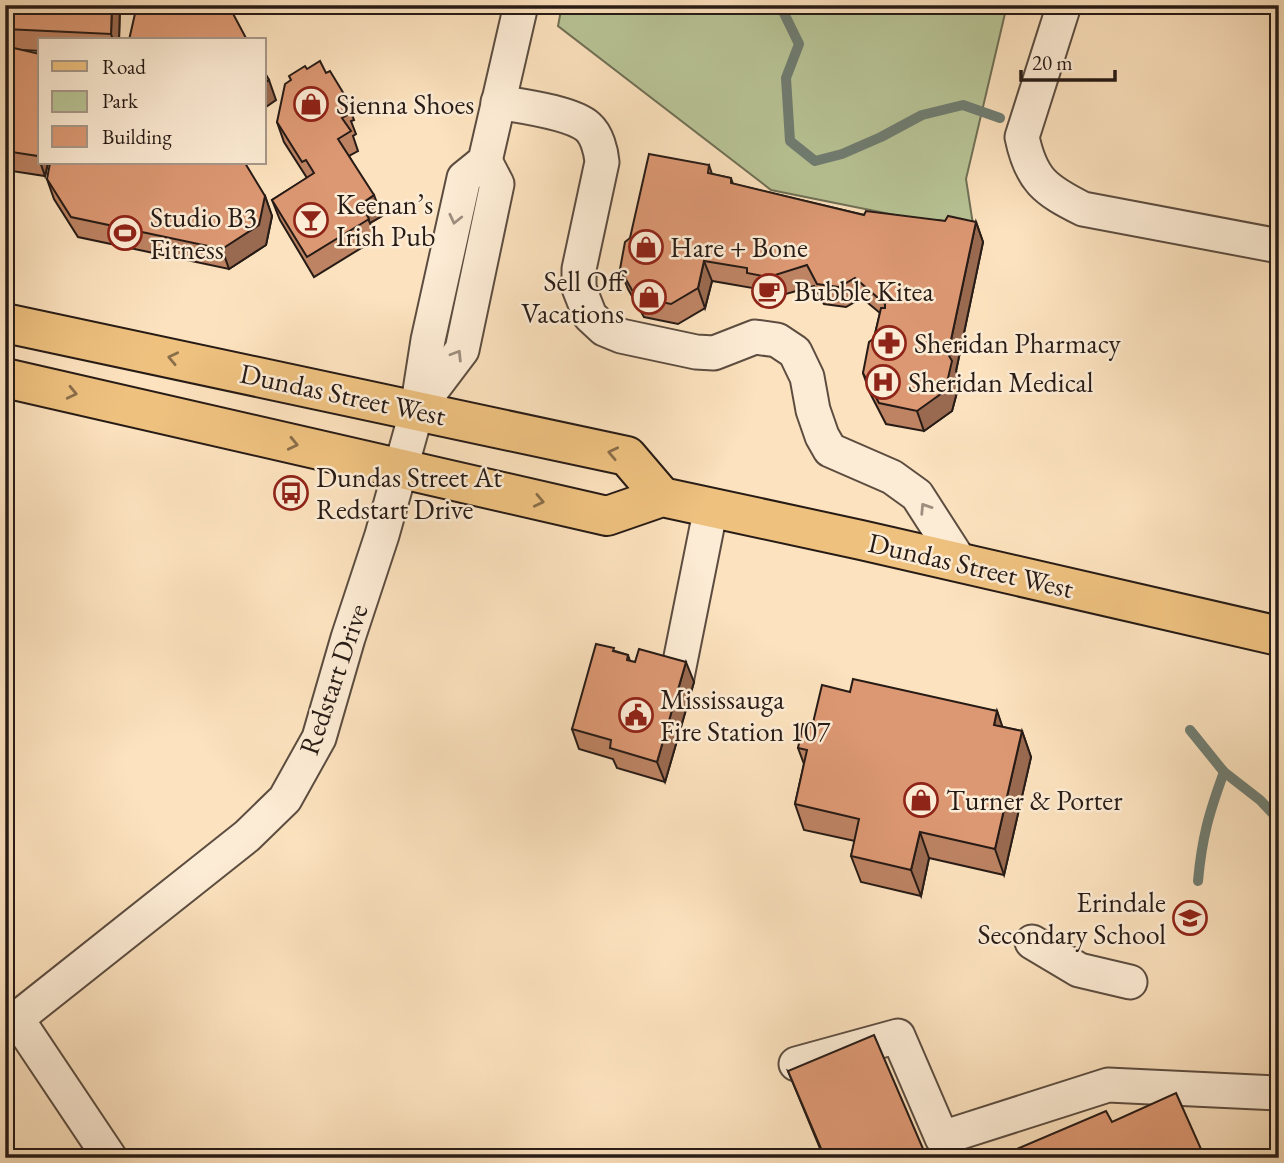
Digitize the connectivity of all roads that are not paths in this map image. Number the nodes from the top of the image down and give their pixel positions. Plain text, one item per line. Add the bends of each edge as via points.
1 (521, 5) edge
2 (1064, 5) edge
3 (498, 102) junction
4 (1279, 246) edge
5 (5, 323) edge
6 (5, 378) edge
7 (417, 410) junction
8 (400, 469) junction
9 (662, 497) junction
10 (711, 507) junction
11 (962, 565) junction
12 (1279, 636) edge
13 (677, 677) edge
14 (1032, 942) dead end
15 (1130, 982) dead end
16 (11, 1024) edge
17 (796, 1064) edge
18 (1279, 1093) edge
19 (110, 1158) edge

1 - 3 street
2 - 4 street via 1022,137 1026,159 1042,185 1083,209
3 - 7 street, Redstart Drive via 485,161 464,178
11 -> 3 street via 917,495 892,477 830,450 795,352 776,340 755,337 714,353 696,352 621,336 590,316 579,288 579,269 601,150 587,127 554,112
7 -> 5 main road, Dundas Street West
6 -> 8 main road, Dundas Street West
7 - 8 street, Redstart Drive
9 -> 7 main road, Dundas Street West via 626,456
8 -> 9 main road, Dundas Street West via 607,516
8 - 16 street, Redstart Drive via 318,738 285,799 247,836
9 - 10 main road, Dundas Street West
10 - 11 main road, Dundas Street West
10 - 13 street
11 - 12 main road, Dundas Street West
14 - 15 street via 1079,970
16 - 19 street
17 - 18 street via 898,1035 942,1139 1108,1084

